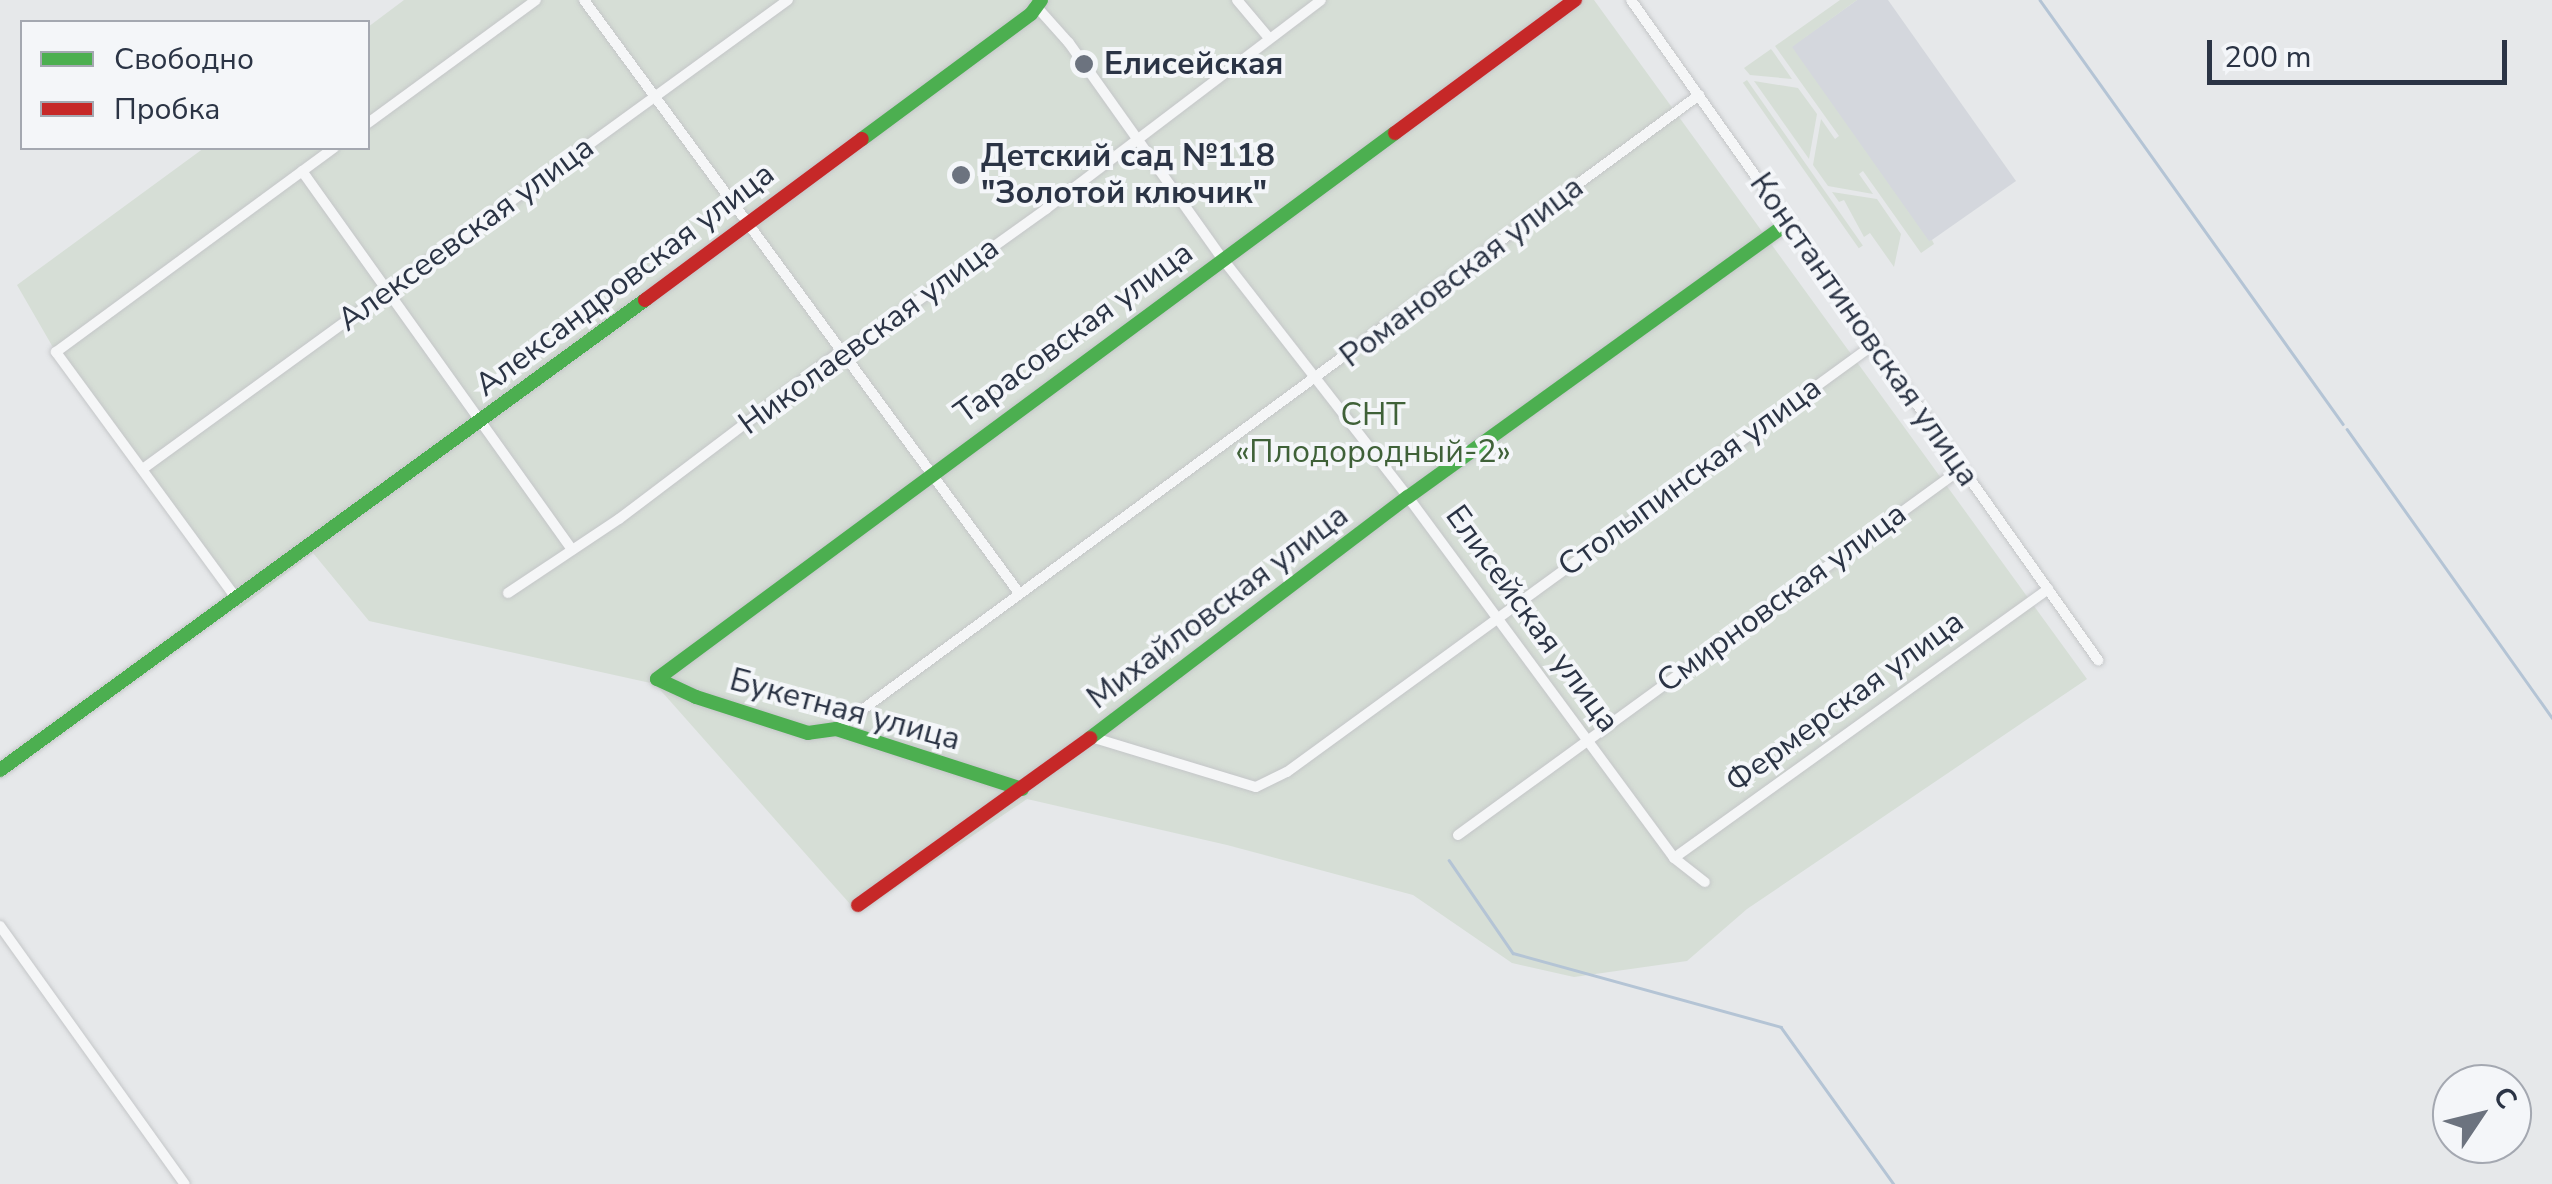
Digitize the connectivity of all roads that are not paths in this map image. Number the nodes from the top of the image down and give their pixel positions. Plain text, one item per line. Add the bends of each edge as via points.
1 (536, 0) edge
2 (584, 0) edge
3 (788, 0) edge
4 (1237, 0) edge
5 (1321, 0) edge
6 (1575, 0) edge
7 (1631, 0) edge
8 (1036, 2) edge
9 (1270, 38) junction
10 (655, 96) junction
11 (1699, 96) junction
12 (370, 122) edge
13 (1138, 136) junction
14 (331, 150) edge
15 (302, 171) junction
16 (747, 222) junction
17 (1788, 222) junction
18 (1222, 258) junction
19 (387, 291) junction
20 (1873, 345) junction
21 (841, 351) junction
22 (1317, 380) junction
23 (481, 422) junction
24 (144, 468) junction
25 (1961, 469) junction
26 (930, 473) junction
27 (1408, 497) junction
28 (572, 549) junction
29 (2048, 589) junction
30 (508, 592) dead end
31 (1019, 594) junction
32 (236, 598) junction
33 (1496, 618) junction
34 (2098, 660) dead end
35 (657, 678) joint
36 (836, 729) junction
37 (1091, 737) junction
38 (1586, 739) junction
39 (0, 770) edge
40 (1022, 790) junction
41 (1458, 834) dead end
42 (1674, 858) junction
43 (1706, 882) dead end
44 (858, 905) dead end
45 (0, 926) edge
46 (186, 1184) edge

1 - 12 street
2 - 10 street
3 - 10 street, Алексеевская улица
4 - 9 street
5 - 9 street, Николаевская улица
6 - 18 street, Тарасовская улица
7 - 11 street, Константиновская улица
8 - 13 street, Елисейская улица
8 - 16 street, Александровская улица via 1031,14
9 - 13 street, Николаевская улица
10 - 16 street
10 - 19 street, Алексеевская улица
11 - 17 street, Константиновская улица
11 - 22 street, Романовская улица
13 - 18 street, Елисейская улица
13 - 21 street, Николаевская улица
14 - 15 street
15 - 19 street
15 - 24 street via 56,352
16 - 21 street
16 - 23 street, Александровская улица
17 - 20 street, Константиновская улица
17 - 27 street, Михайловская улица
18 - 22 street, Елисейская улица
18 - 26 street, Тарасовская улица
19 - 23 street
19 - 24 street, Алексеевская улица
20 - 25 street, Константиновская улица
20 - 33 street, Столыпинская улица
21 - 26 street
21 - 28 street, Николаевская улица
22 - 27 street, Елисейская улица
22 - 31 street, Романовская улица
23 - 28 street
23 - 32 street, Александровская улица
24 - 32 street
25 - 29 street, Константиновская улица
25 - 38 street, Смирновская улица
26 - 31 street
26 - 35 street, Тарасовская улица
27 - 33 street, Елисейская улица
27 - 37 street, Михайловская улица
28 - 30 street, Николаевская улица
29 - 34 street, Константиновская улица
29 - 42 street, Фермерская улица
31 - 36 street, Романовская улица
32 - 39 street, Александровская улица
33 - 37 street, Столыпинская улица via 1381,706 1256,787
33 - 38 street, Елисейская улица
35 - 36 street, Букетная улица via 808,733
36 - 40 street, Букетная улица
37 - 40 street, Михайловская улица
38 - 41 street, Смирновская улица
38 - 42 street, Елисейская улица
40 - 44 street
42 - 43 street, Елисейская улица
45 - 46 street

